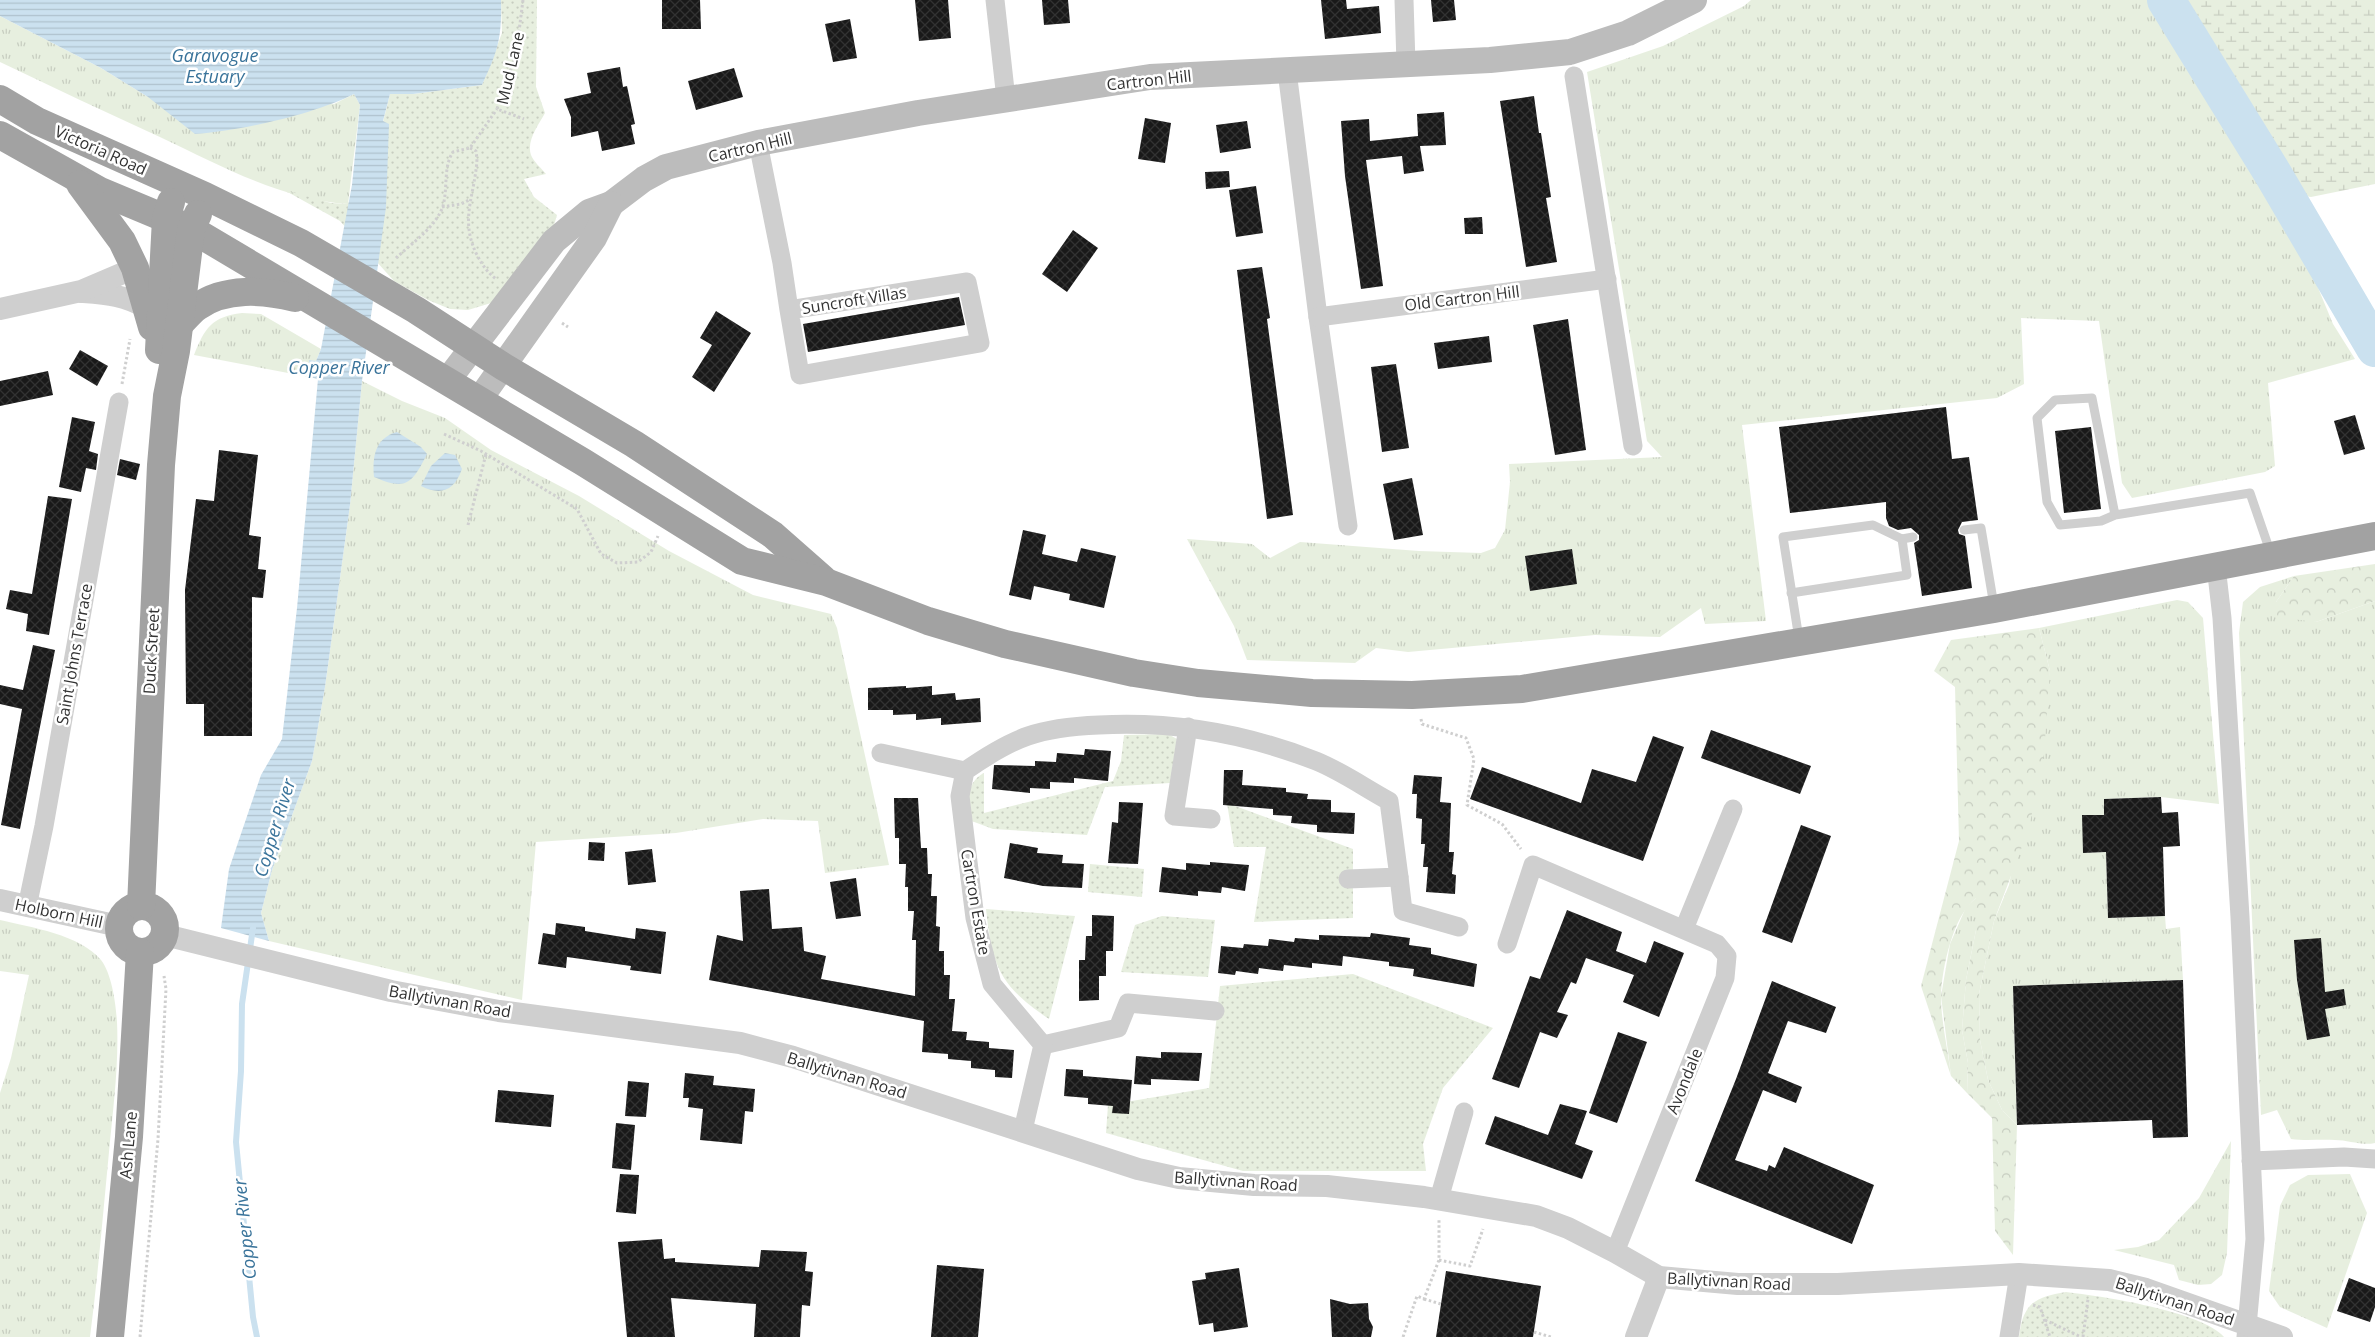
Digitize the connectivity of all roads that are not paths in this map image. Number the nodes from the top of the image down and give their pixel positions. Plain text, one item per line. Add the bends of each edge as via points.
1 (995, 0) edge
2 (1404, 0) edge
3 (1694, 0) edge
4 (1406, 64) junction
5 (1287, 71) junction
6 (1574, 76) dead end
7 (0, 99) edge
8 (1006, 100) junction
9 (0, 135) edge
10 (758, 144) junction
11 (76, 180) junction
12 (177, 184) junction
13 (206, 196) junction
14 (611, 204) junction
15 (166, 218) junction
16 (191, 229) junction
17 (135, 268) junction
18 (1607, 279) junction
19 (82, 291) junction
20 (318, 304) junction
21 (147, 308) junction
22 (0, 309) edge
23 (789, 310) junction
24 (1318, 317) junction
25 (178, 326) junction
26 (474, 347) junction
27 (158, 352) junction
28 (504, 367) junction
29 (447, 381) junction
30 (167, 396) junction
31 (479, 400) junction
32 (119, 402) road end
33 (1633, 446) dead end
34 (2115, 515) junction
35 (1348, 526) dead end
36 (1964, 530) dead end
37 (2375, 536) edge
38 (1913, 538) dead end
39 (1902, 539) junction
40 (2271, 555) junction
41 (2216, 566) junction
42 (826, 582) junction
43 (1791, 594) junction
44 (1994, 609) junction
45 (1799, 643) junction
46 (1188, 727) junction
47 (881, 753) dead end
48 (965, 771) junction
49 (1733, 809) dead end
50 (1211, 819) dead end
51 (1399, 877) junction
52 (1348, 880) dead end
53 (0, 900) edge
54 (28, 906) junction
55 (140, 906) junction
56 (119, 926) junction
57 (1459, 927) dead end
58 (1684, 930) junction
59 (165, 935) junction
60 (1506, 944) dead end
61 (140, 952) junction
62 (1215, 1011) dead end
63 (1043, 1045) junction
64 (1464, 1112) dead end
65 (1023, 1130) junction
66 (2375, 1159) edge
67 (2251, 1160) junction
68 (1439, 1199) junction
69 (1615, 1252) junction
70 (2019, 1274) junction
71 (1659, 1277) junction
72 (2246, 1331) edge
73 (110, 1337) edge
74 (1636, 1337) edge
75 (2009, 1337) edge
76 (2282, 1337) edge

1 - 8 street
2 - 4 street
3 - 4 main road, Cartron Hill via 1628,33 1570,52
4 - 5 main road, Cartron Hill
5 - 8 main road, Cartron Hill via 1150,77
5 - 24 street
6 - 18 street
7 - 12 highway, Victoria Road via 37,121
8 - 10 main road, Cartron Hill via 918,113
9 - 11 highway, Victoria Road
10 - 14 main road, Cartron Hill via 666,167
10 - 23 street, Suncroft Villas
11 - 15 highway, Victoria Road
11 - 17 highway via 113,227
12 - 13 highway, Victoria Road
12 - 15 highway, Duck Street
13 - 16 highway, Duck Street
13 - 26 highway, Victoria Road via 301,243
14 - 26 main road, Cartron Hill via 589,212 554,241
14 - 28 main road, Cartron Hill via 594,238
15 - 16 highway, Victoria Road
15 - 27 highway, Duck Street
16 - 20 highway, Victoria Road
16 - 25 highway, Duck Street
17 - 19 street
17 - 21 highway
18 - 24 street, Old Cartron Hill
18 - 33 street
19 - 21 street via 123,297
19 - 22 street
20 - 25 highway via 271,291 234,292 198,306
20 - 29 highway, Victoria Road
21 - 27 highway
23 - 23 street, Suncroft Villas via 967,282 980,343 800,374
24 - 35 street
25 - 30 highway, Duck Street
26 - 28 highway, Victoria Road
26 - 29 main road, Cartron Hill
27 - 30 highway, Duck Street
28 - 31 main road, Cartron Hill
28 - 42 highway, Victoria Road via 634,444 773,535
29 - 31 highway, Victoria Road
30 - 55 highway, Duck Street via 146,745
31 - 42 highway, Victoria Road via 742,561
32 - 54 street, Saint Johns Terrace
34 - 34 lane via 2101,521 2060,525 2047,502 2037,418 2055,400 2092,398
34 - 40 lane via 2250,493
36 - 44 lane via 1981,528
37 - 40 highway
38 - 39 lane
39 - 43 lane via 1907,575
39 - 43 lane via 1873,526 1783,537
40 - 41 highway
41 - 44 highway
41 - 67 street via 2222,618
42 - 45 highway via 928,621 1050,656 1198,683 1303,692 1412,696 1522,689
43 - 45 lane
44 - 45 highway
46 - 48 street via 1137,723 1062,727 997,749
46 - 50 street via 1174,816
46 - 51 street via 1231,735 1316,761 1390,801
47 - 48 street
48 - 63 street, Cartron Estate via 960,796 975,918 992,984
49 - 58 street
51 - 52 street
51 - 57 street via 1403,911
53 - 54 street, Holborn Hill
54 - 56 street, Holborn Hill
55 - 56 highway via 126,912
55 - 59 highway via 148,906 160,914
56 - 61 highway via 122,941 133,951
58 - 60 street, Avondale via 1533,865
58 - 69 street, Avondale via 1717,944 1727,956 1725,978
59 - 61 highway via 153,950
59 - 65 street, Ballytivnan Road via 391,991 499,1011 740,1043
61 - 73 highway, Ash Lane via 129,1137
62 - 63 street via 1128,1003 1118,1028
63 - 65 street
64 - 68 street
65 - 68 street, Ballytivnan Road via 1138,1169 1179,1178 1254,1185 1327,1186
66 - 67 street
67 - 72 street via 2254,1239
68 - 69 street, Ballytivnan Road via 1536,1216
69 - 71 street, Ballytivnan Road
70 - 71 street, Ballytivnan Road via 1838,1284 1738,1284
70 - 72 street, Ballytivnan Road via 2109,1280 2146,1289
70 - 75 street
71 - 74 street
72 - 76 street, Ballytivnan Road

